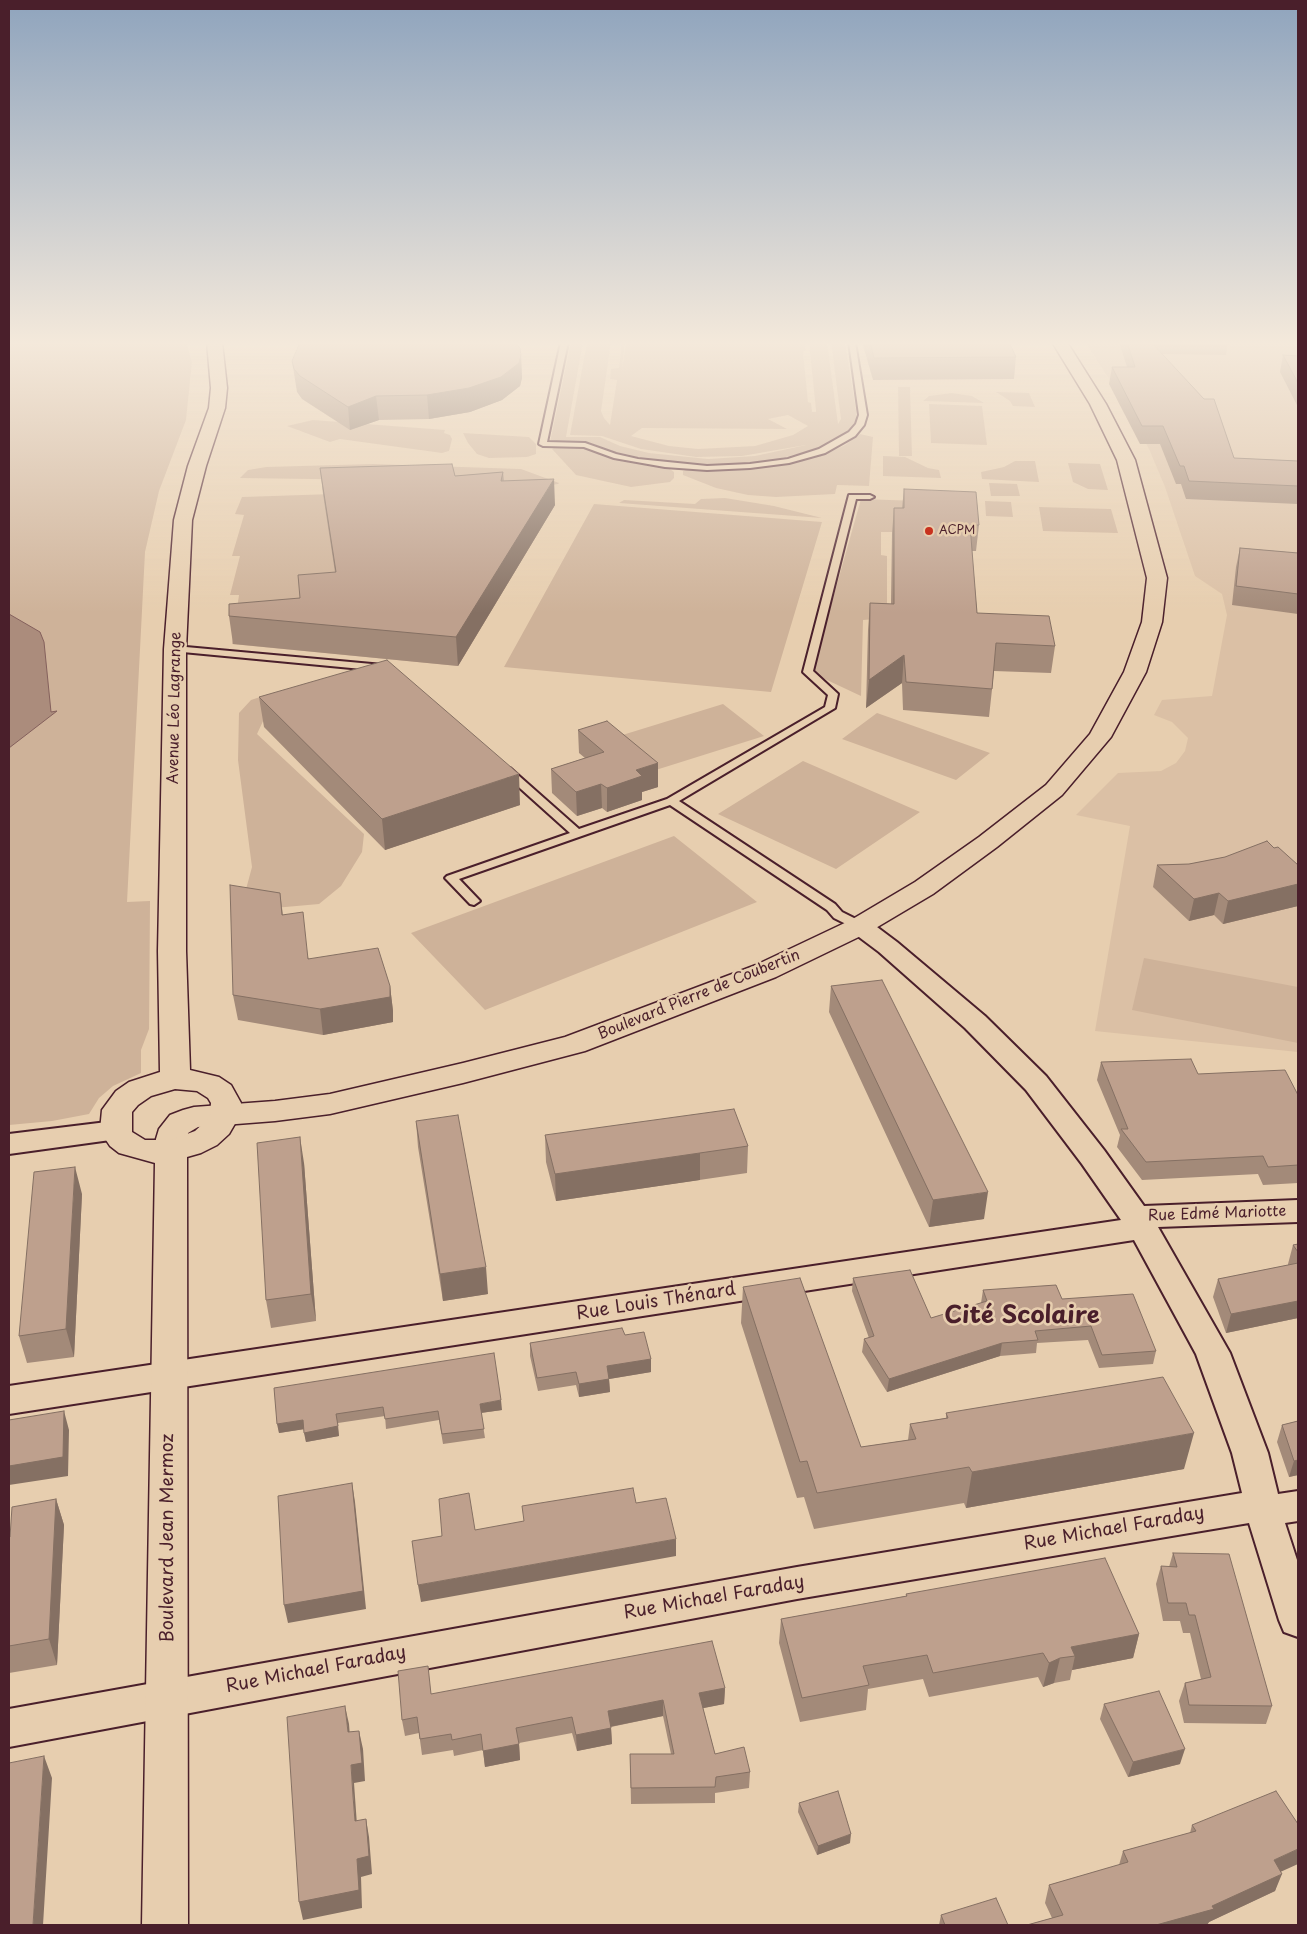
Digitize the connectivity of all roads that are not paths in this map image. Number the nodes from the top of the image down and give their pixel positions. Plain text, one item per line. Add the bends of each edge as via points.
1 (208, 432) edge
2 (546, 432) edge
3 (854, 432) edge
4 (1112, 432) edge
5 (870, 497) dead end
6 (174, 649) junction
7 (393, 669) edge
8 (496, 761) edge
9 (671, 800) junction
10 (577, 834) junction
11 (474, 901) dead end
12 (860, 926) junction
13 (175, 1079) junction
14 (225, 1115) junction
15 (115, 1131) junction
16 (9, 1144) edge
17 (171, 1151) junction
18 (1298, 1211) edge
19 (1139, 1222) junction
20 (170, 1376) junction
21 (9, 1400) edge
22 (1275, 1507) edge
23 (1298, 1620) edge
24 (167, 1698) junction
25 (9, 1728) edge
26 (165, 1925) edge

1 - 6 main road, Avenue Léo Lagrange via 196,466 184,520
2 - 3 lane via 543,444 585,445 638,461 707,468 789,461 822,451
4 - 12 main road, Boulevard Pierre de Coubertin via 1126,460 1157,578 1152,622 1135,672 1100,737 1054,790 924,888
5 - 9 lane via 852,498 808,672 833,694 830,708
6 - 7 lane
6 - 13 main road, Avenue Léo Lagrange via 172,951
8 - 10 lane
9 - 10 lane
9 - 12 lane via 831,907 838,915
10 - 11 lane via 451,878
12 - 14 main road, Boulevard Pierre de Coubertin via 766,971 575,1044 330,1104
12 - 19 street via 975,1022 1036,1083 1094,1157
13 - 14 main road via 208,1084 220,1092 226,1103
13 - 15 main road via 157,1082 127,1098 117,1110
14 - 17 main road, Boulevard Pierre de Coubertin via 194,1117 181,1122 174,1129
15 - 16 street
15 - 17 main road via 130,1146 156,1152
17 - 20 main road, Boulevard Jean Mermoz
18 - 19 street, Rue Edmé Mariotte
19 - 20 street, Rue Louis Thénard
19 - 22 street via 1213,1353 1250,1453
20 - 21 street, Rue Louis Thénard
20 - 24 main road, Boulevard Jean Mermoz
22 - 23 street via 1268,1527
22 - 24 street, Rue Michael Faraday via 797,1583
24 - 25 street, Rue Michael Faraday
24 - 26 main road, Boulevard Jean Mermoz

